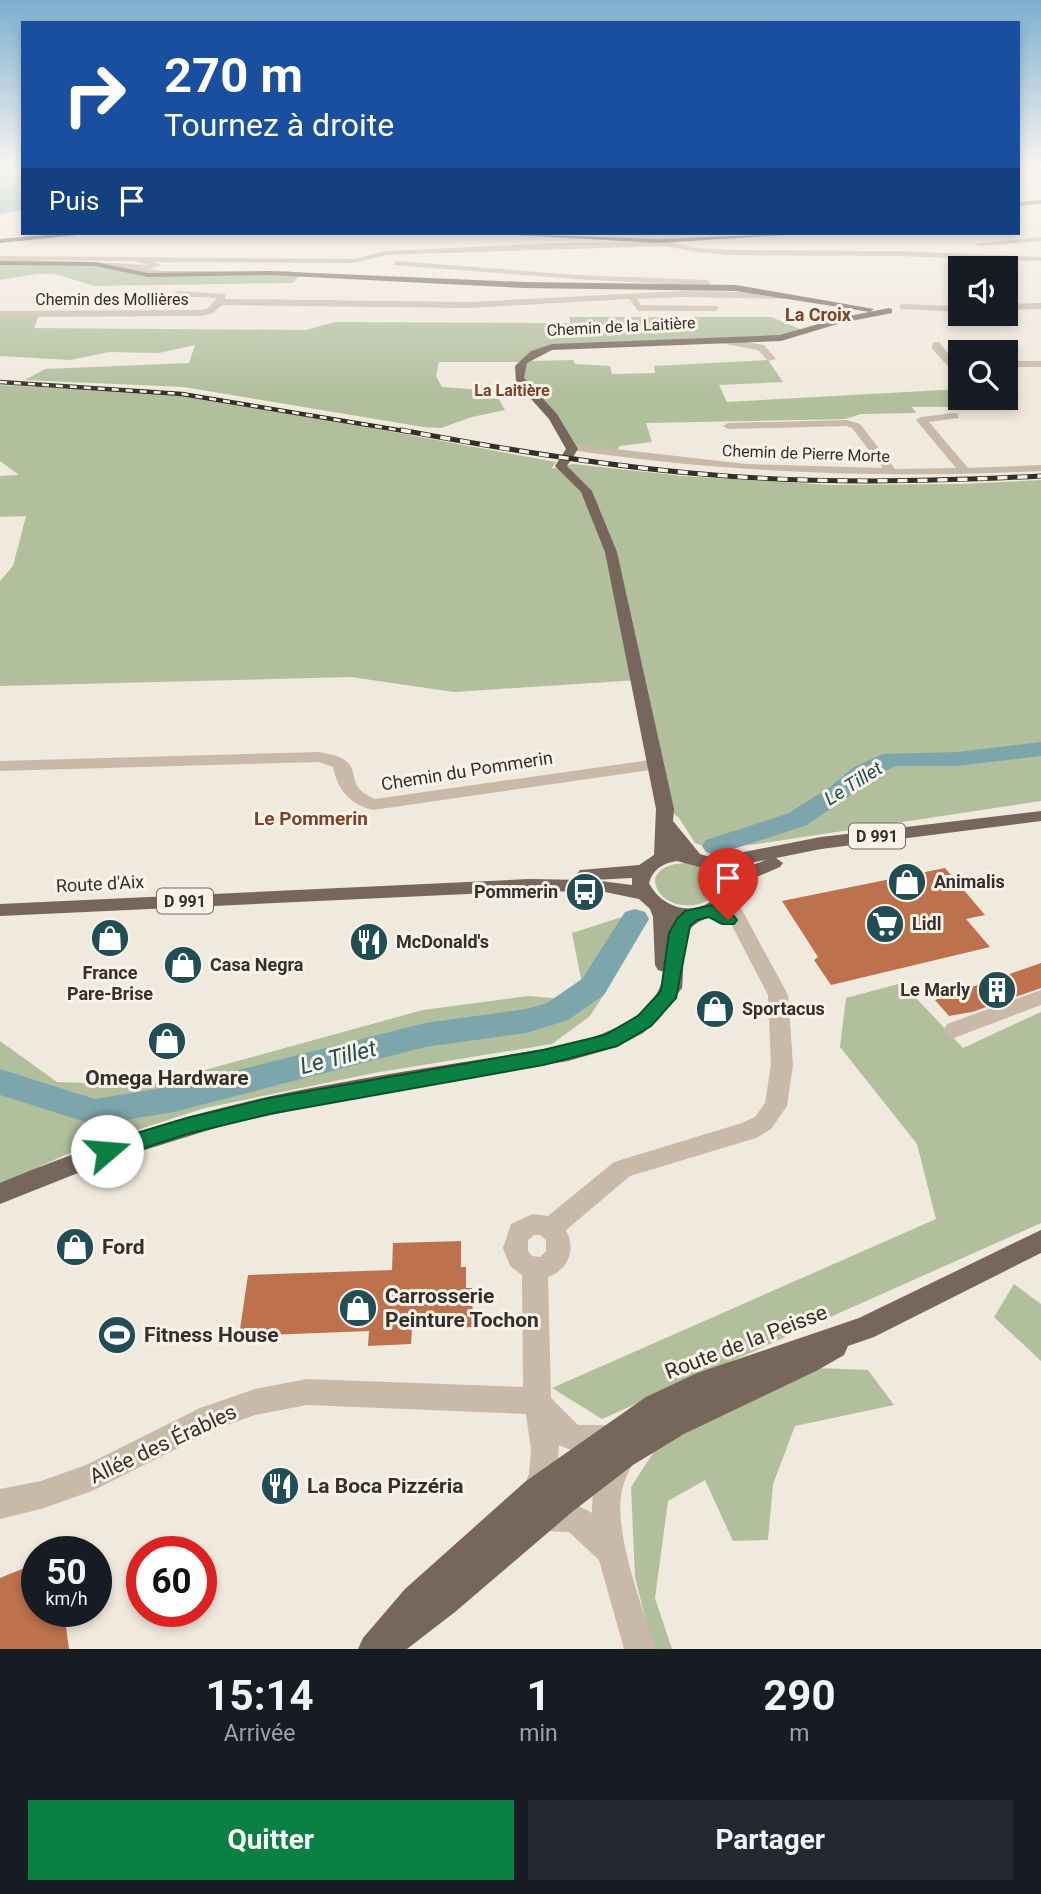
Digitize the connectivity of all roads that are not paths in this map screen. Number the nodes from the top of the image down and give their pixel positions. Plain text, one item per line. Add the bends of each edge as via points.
1 (582, 244) edge
2 (693, 244) edge
3 (1041, 259) edge
4 (0, 260) edge
5 (135, 260) junction
6 (361, 260) junction
7 (95, 264) junction
8 (176, 294) dead end
9 (370, 295) dead end
10 (793, 296) junction
11 (631, 297) junction
12 (220, 302) junction
13 (318, 304) junction
14 (1041, 306) edge
15 (1018, 307) edge
16 (715, 308) dead end
17 (903, 309) junction
18 (948, 309) edge
19 (880, 310) junction
20 (0, 314) edge
21 (717, 340) junction
22 (936, 344) dead end
23 (771, 359) dead end
24 (948, 361) edge
25 (1018, 364) edge
26 (1041, 364) edge
27 (954, 416) dead end
28 (728, 426) dead end
29 (571, 448) junction
30 (1041, 468) edge
31 (966, 472) junction
32 (892, 473) junction
33 (657, 764) junction
34 (0, 766) edge
35 (1041, 816) edge
36 (665, 822) junction
37 (1041, 824) edge
38 (692, 856) junction
39 (663, 857) junction
40 (713, 864) junction
41 (642, 872) junction
42 (370, 892) junction
43 (643, 893) junction
44 (722, 897) junction
45 (659, 908) junction
46 (0, 910) edge
47 (691, 915) junction
48 (1041, 997) edge
49 (660, 1003) junction
50 (954, 1030) dead end
51 (0, 1194) edge
52 (551, 1228) junction
53 (1041, 1241) edge
54 (535, 1266) junction
55 (537, 1401) junction
56 (616, 1446) junction
57 (0, 1504) edge
58 (539, 1504) junction
59 (613, 1553) junction
60 (374, 1649) edge
61 (381, 1649) edge
62 (640, 1649) edge

1 - 6 street via 386,253
2 - 3 street via 780,254
4 - 5 street
4 - 7 main road
5 - 6 street
5 - 7 street via 157,265 145,269
6 - 10 street via 742,285
7 - 10 main road via 148,275 269,273 512,285 712,287
8 - 12 street, Chemin des Mollières via 217,295 222,296
9 - 13 street via 322,295
10 - 11 street, Chemin des Mollières
10 - 19 main road
11 - 13 street, Chemin des Mollières via 464,305
11 - 16 street via 638,308
12 - 13 street, Chemin des Mollières
12 - 20 street, Chemin des Mollières via 210,312 201,313
14 - 15 street
17 - 18 street
17 - 19 main road
17 - 19 main road via 888,305
19 - 21 main road, Chemin de la Laitière via 788,337
21 - 23 street via 761,347
21 - 29 main road, Chemin de la Laitière via 556,346 533,354 522,365 519,379 545,407
22 - 24 street
25 - 26 street
27 - 31 street via 921,420
28 - 32 street via 846,423 856,426
29 - 32 street, Chemin de Pierre Morte via 699,464
29 - 33 main road via 561,468 586,491 611,552
30 - 31 street, Chemin de Pierre Morte
31 - 32 street, Chemin de Pierre Morte
33 - 34 street, Chemin du Pommerin via 373,805 349,793 341,765 319,757
33 - 36 main road
35 - 40 main road, D 991 via 821,843
36 - 38 main road
36 - 39 main road
37 - 44 main road, D 991 via 798,857 757,868
38 - 39 main road
38 - 40 main road
39 - 41 main road
40 - 44 main road
41 - 42 main road, Route d'Aix / D 991 via 530,875
41 - 43 main road
42 - 43 main road, Route d'Aix / D 991 via 554,884
42 - 46 main road, Route d'Aix / D 991
43 - 45 main road
44 - 47 main road
44 - 52 street via 778,995 782,1065 776,1106 764,1123 748,1131 622,1169
45 - 47 main road
45 - 49 main road via 665,955
47 - 49 main road via 678,933 672,988
48 - 50 street
49 - 51 main road via 634,1029 594,1047 219,1118 107,1151
52 - 54 street via 560,1239 560,1253 550,1264
52 - 54 street via 530,1225 516,1238 517,1256
53 - 56 main road via 657,1434
54 - 55 street
55 - 56 street via 557,1429 574,1439
55 - 57 street, Allée des Érables via 307,1392 255,1402 210,1418 92,1477
55 - 58 street via 547,1459
56 - 58 main road
56 - 59 street via 606,1499
58 - 59 street via 576,1518
58 - 60 main road via 416,1600
58 - 61 main road via 425,1619
59 - 62 street

